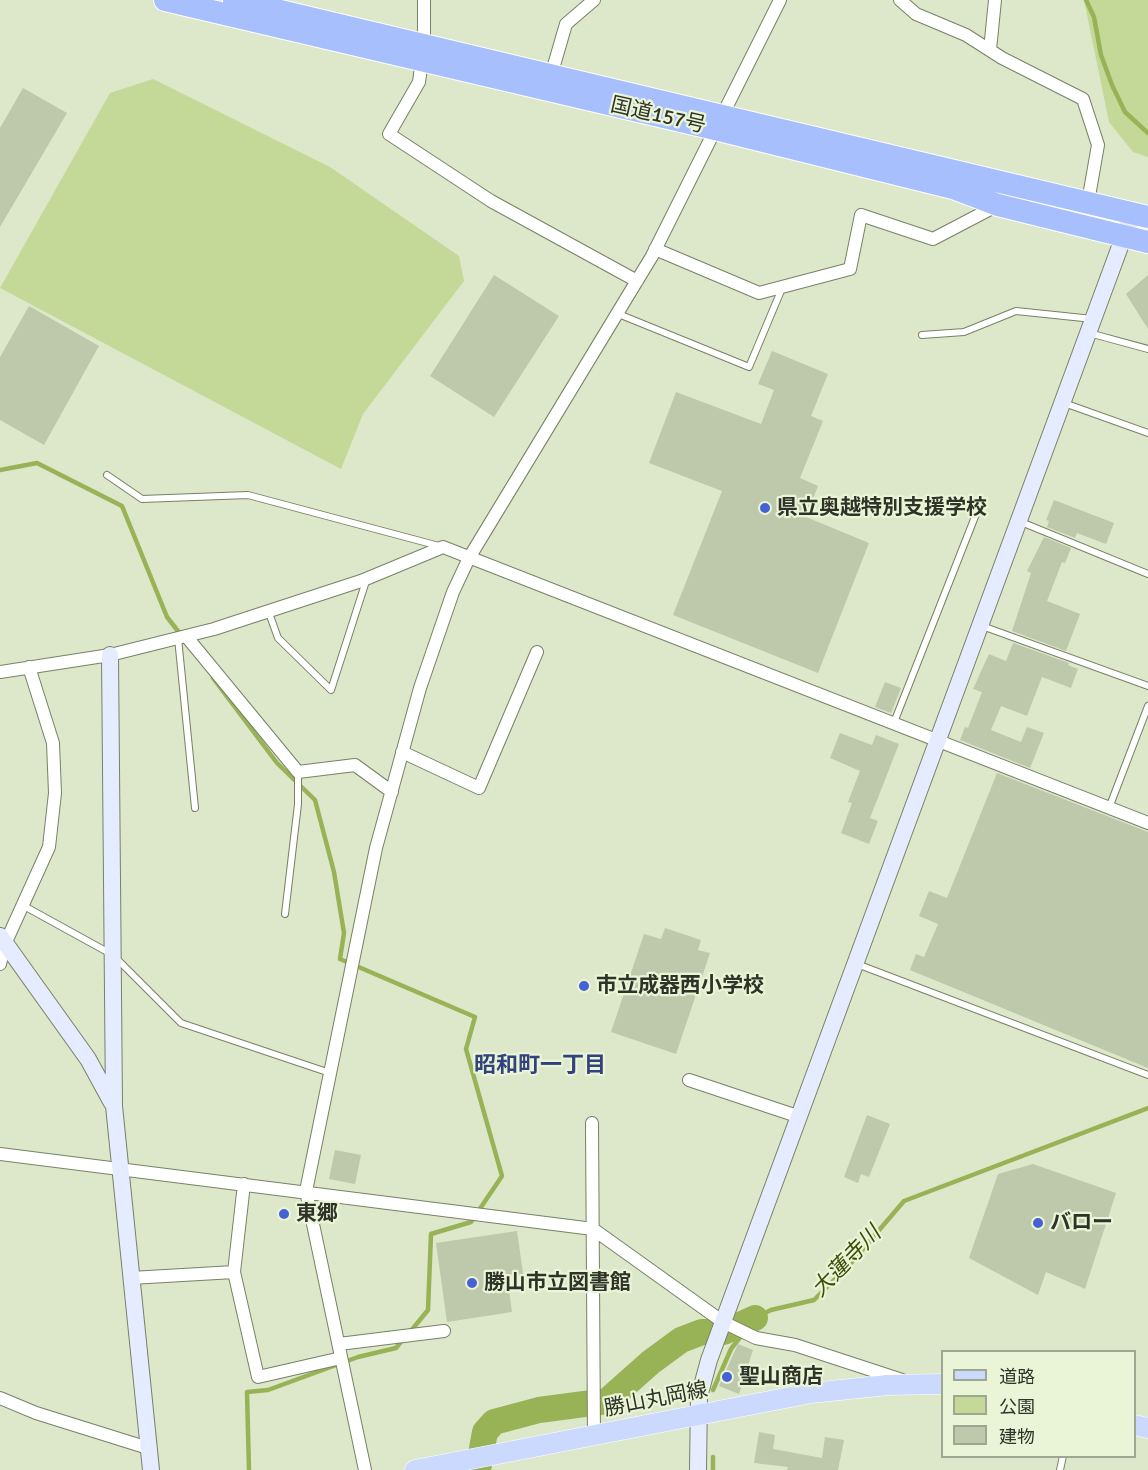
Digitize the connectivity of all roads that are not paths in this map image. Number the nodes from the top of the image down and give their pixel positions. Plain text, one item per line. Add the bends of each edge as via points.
1 (165, 0) edge
2 (234, 0) edge
3 (424, 0) edge
4 (594, 0) edge
5 (780, 0) edge
6 (900, 0) edge
7 (995, 0) edge
8 (990, 50) junction
9 (423, 53) junction
10 (549, 82) junction
11 (719, 122) junction
12 (1088, 202) junction
13 (998, 205) junction
14 (1140, 216) edge
15 (1124, 237) junction
16 (1148, 242) edge
17 (655, 249) junction
18 (637, 281) junction
19 (784, 285) junction
20 (616, 313) junction
21 (1091, 326) junction
22 (922, 334) dead end
23 (1148, 349) edge
24 (1063, 403) junction
25 (1148, 433) edge
26 (107, 475) dead end
27 (980, 504) dead end
28 (1018, 520) junction
29 (443, 547) junction
30 (469, 558) junction
31 (1148, 574) edge
32 (367, 578) junction
33 (269, 613) junction
34 (979, 625) junction
35 (182, 637) junction
36 (537, 652) dead end
37 (110, 655) junction
38 (29, 667) junction
39 (0, 672) edge
40 (1148, 686) edge
41 (1148, 706) edge
42 (893, 726) junction
43 (935, 742) junction
44 (402, 752) junction
45 (298, 772) junction
46 (392, 792) junction
47 (195, 808) dead end
48 (1109, 808) junction
49 (1148, 823) edge
50 (24, 906) junction
51 (285, 914) dead end
52 (3, 940) edge
53 (112, 955) junction
54 (0, 964) edge
55 (856, 964) junction
56 (330, 1073) junction
57 (1148, 1075) edge
58 (689, 1080) dead end
59 (114, 1106) junction
60 (797, 1116) junction
61 (592, 1123) dead end
62 (0, 1154) edge
63 (120, 1170) junction
64 (244, 1184) junction
65 (306, 1191) junction
66 (593, 1229) junction
67 (234, 1272) junction
68 (131, 1278) junction
69 (723, 1322) junction
70 (444, 1331) dead end
71 (339, 1344) junction
72 (341, 1358) junction
73 (912, 1384) junction
74 (941, 1384) edge
75 (0, 1398) edge
76 (698, 1417) junction
77 (594, 1437) junction
78 (148, 1448) junction
79 (151, 1470) edge
80 (365, 1470) edge
81 (415, 1470) edge
82 (698, 1470) edge

1 - 9 highway, 国道157号
2 - 9 highway, 国道157号
3 - 9 street
4 - 10 street via 566,24
5 - 11 street
6 - 8 street via 916,14
7 - 8 street
8 - 12 street via 1083,99 1098,145
9 - 10 highway, 国道157号
9 - 18 street via 418,82 389,134 491,201
10 - 11 highway, 国道157号
11 - 12 highway, 国道157号
11 - 13 highway, 国道157号 via 953,188
11 - 17 street
12 - 14 highway, 国道157号
13 - 15 highway, 国道157号
13 - 19 street via 933,239 861,215 850,269
14 - 15 street
15 - 16 highway, 国道157号
15 - 21 street
17 - 18 street
17 - 19 street via 759,293
18 - 20 street
19 - 20 lane via 749,367
20 - 30 street
21 - 22 lane via 1016,311 964,332
21 - 23 lane
21 - 24 street
24 - 25 lane
24 - 28 street
26 - 29 lane via 142,499 248,495
27 - 42 lane
28 - 31 lane
28 - 34 street
29 - 30 street
29 - 32 street
30 - 42 street
30 - 44 street via 453,592
32 - 33 street
32 - 33 lane via 331,690 279,638
33 - 35 street
34 - 40 lane
34 - 43 street
35 - 37 street
35 - 45 street
35 - 47 lane
36 - 44 street via 479,788
37 - 38 street
37 - 53 street
38 - 39 street
38 - 50 street via 53,743 55,793 49,847
41 - 48 lane
42 - 43 street
43 - 48 street
43 - 55 street
44 - 46 street
45 - 46 street via 355,765
45 - 51 lane
46 - 56 street via 376,848
48 - 49 street
50 - 52 street
50 - 53 lane
52 - 54 street
52 - 59 street via 88,1059
53 - 56 lane via 181,1023
53 - 59 street
55 - 57 lane
55 - 60 street
56 - 65 street
58 - 60 street
59 - 63 street
60 - 69 street
61 - 66 street
62 - 63 street
63 - 64 street
63 - 68 street
64 - 65 street
64 - 67 street
65 - 66 street
65 - 71 street
66 - 69 street
66 - 77 street
67 - 68 street
67 - 72 street via 258,1377
68 - 78 street
69 - 73 street via 756,1338 795,1345
69 - 76 street via 702,1380
70 - 71 street
71 - 72 street
72 - 80 street
73 - 74 main road, 勝山丸岡線
73 - 76 main road, 勝山丸岡線 via 811,1393
75 - 78 street
76 - 77 main road, 勝山丸岡線
76 - 82 street
77 - 81 main road, 勝山丸岡線
78 - 79 street

